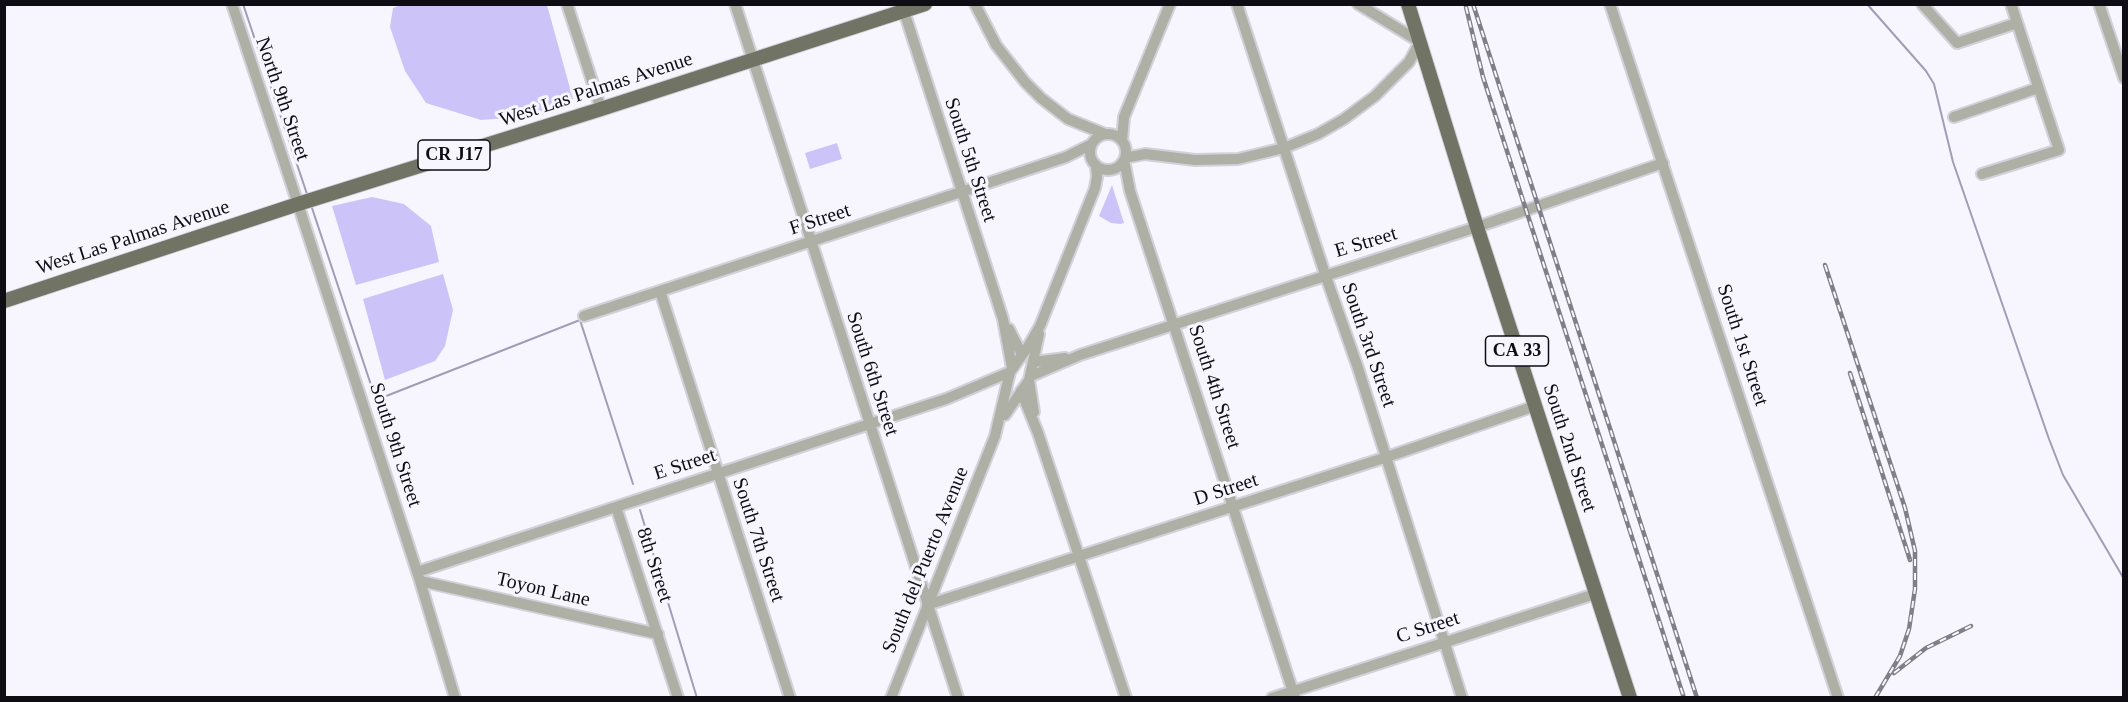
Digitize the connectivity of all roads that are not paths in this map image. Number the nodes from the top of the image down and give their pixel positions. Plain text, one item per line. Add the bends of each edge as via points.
1 (232, 4) edge
2 (567, 4) edge
3 (735, 4) edge
4 (926, 4) edge
5 (975, 4) edge
6 (1170, 4) edge
7 (1237, 4) edge
8 (1358, 4) edge
9 (1408, 4) edge
10 (1610, 4) edge
11 (1922, 4) edge
12 (2011, 4) edge
13 (2099, 4) edge
14 (903, 8) edge
15 (2017, 23) junction
16 (1420, 42) junction
17 (753, 60) junction
18 (2124, 78) edge
19 (2038, 88) junction
20 (601, 109) junction
21 (1124, 117) junction
22 (1954, 117) dead end
23 (1075, 123) junction
24 (1108, 134) junction
25 (1123, 142) junction
26 (1092, 144) junction
27 (1284, 148) junction
28 (1152, 155) junction
29 (1066, 157) junction
30 (1125, 159) junction
31 (1094, 162) junction
32 (1663, 164) junction
33 (1112, 169) junction
34 (1982, 174) dead end
35 (1095, 188) junction
36 (1130, 191) junction
37 (962, 192) junction
38 (298, 204) junction
39 (1477, 227) junction
40 (811, 242) junction
41 (1325, 274) junction
42 (660, 291) junction
43 (4, 301) edge
44 (585, 316) dead end
45 (1003, 319) junction
46 (1042, 321) junction
47 (1174, 324) junction
48 (1015, 340) junction
49 (1022, 355) junction
50 (1080, 355) junction
51 (1034, 361) junction
52 (1011, 370) junction
53 (1030, 378) junction
54 (1006, 387) junction
55 (1020, 392) junction
56 (964, 393) junction
57 (1535, 406) junction
58 (1028, 407) junction
59 (1005, 417) junction
60 (869, 424) junction
61 (1038, 433) junction
62 (996, 436) junction
63 (1387, 457) junction
64 (718, 474) junction
65 (616, 507) junction
66 (1234, 507) junction
67 (1081, 557) junction
68 (418, 577) junction
69 (1595, 594) junction
70 (927, 605) junction
71 (658, 634) junction
72 (1445, 641) junction
73 (1294, 694) edge
74 (454, 698) edge
75 (678, 698) edge
76 (790, 698) edge
77 (891, 698) edge
78 (958, 698) edge
79 (1126, 698) edge
80 (1272, 698) edge
81 (1462, 698) edge
82 (1629, 698) edge
83 (1838, 698) edge

1 - 38 street, North 9th Street
2 - 20 street
3 - 17 street, South 6th Street
4 - 14 main road, West Las Palmas Avenue / CR J17
5 - 23 street via 1011,66 1041,98
6 - 21 street
7 - 27 street, South 3rd Street
8 - 16 street
9 - 16 main road, South 2nd Street / CA 33
10 - 32 street, South 1st Street
11 - 15 street via 1957,43
12 - 15 street
13 - 18 street
14 - 17 main road, West Las Palmas Avenue / CR J17
14 - 37 street, South 5th Street
15 - 19 street
16 - 27 street via 1409,62 1360,108 1318,134
16 - 39 main road, South 2nd Street / CA 33
17 - 20 main road, West Las Palmas Avenue / CR J17
17 - 40 street, South 6th Street
19 - 22 street
19 - 34 street via 2059,150
20 - 38 main road, West Las Palmas Avenue / CR J17
21 - 24 street
21 - 25 street
23 - 24 street
23 - 26 street
24 - 25 street
24 - 26 street via 1097,137
25 - 28 street
25 - 30 street
26 - 29 street, F Street
26 - 31 street
27 - 28 street via 1216,160
27 - 41 street, South 3rd Street
28 - 30 street via 1136,154
29 - 31 street, F Street
29 - 37 street, F Street
30 - 33 street
30 - 36 street, South 4th Street
31 - 33 street
31 - 35 street, South del Puerto Avenue
32 - 39 street, E Street
32 - 83 street, South 1st Street
33 - 35 street, South del Puerto Avenue
33 - 36 street, South 4th Street
35 - 46 street, South del Puerto Avenue
36 - 47 street, South 4th Street
37 - 40 street, F Street
37 - 45 street, South 5th Street
38 - 43 main road, West Las Palmas Avenue / CR J17
38 - 68 street, South 9th Street
39 - 41 street, E Street
39 - 57 main road, South 2nd Street / CA 33
40 - 42 street, F Street
40 - 60 street, South 6th Street
41 - 47 street, E Street
41 - 63 street, South 3rd Street
42 - 44 street, F Street
42 - 64 street, South 7th Street
45 - 48 street, South 5th Street
45 - 52 street, South 5th Street
46 - 48 street via 1026,339
46 - 49 street, South del Puerto Avenue
46 - 51 street, South del Puerto Avenue
47 - 50 street, E Street
47 - 66 street, South 4th Street
48 - 49 street, South 5th Street
49 - 51 street
49 - 52 street, South del Puerto Avenue
50 - 51 street, E Street
50 - 53 street, E Street
51 - 53 street, South del Puerto Avenue
52 - 54 street, South del Puerto Avenue
52 - 56 street, E Street
53 - 55 street, South del Puerto Avenue
53 - 61 street
54 - 55 street
54 - 56 street, E Street
54 - 62 street, South del Puerto Avenue
55 - 58 street
55 - 59 street, South del Puerto Avenue
56 - 60 street, E Street
57 - 63 street, D Street
57 - 69 main road, South 2nd Street / CA 33
58 - 59 street via 1016,408
58 - 61 street
59 - 62 street, South del Puerto Avenue
60 - 64 street, E Street
60 - 70 street, South 6th Street
61 - 67 street
62 - 70 street, South del Puerto Avenue
63 - 66 street, D Street
63 - 72 street, South 3rd Street
64 - 65 street, E Street
64 - 76 street, South 7th Street
65 - 68 street, E Street
65 - 71 street, 8th Street
66 - 67 street, D Street
66 - 73 street, South 4th Street
67 - 70 street, D Street
67 - 79 street
68 - 71 street, Toyon Lane
68 - 74 street, South 9th Street
69 - 72 street, C Street
69 - 82 main road, South 2nd Street / CA 33
70 - 77 street, South del Puerto Avenue
70 - 78 street, South 6th Street
71 - 75 street, 8th Street
72 - 73 street, C Street
72 - 81 street, South 3rd Street
73 - 80 street, C Street

